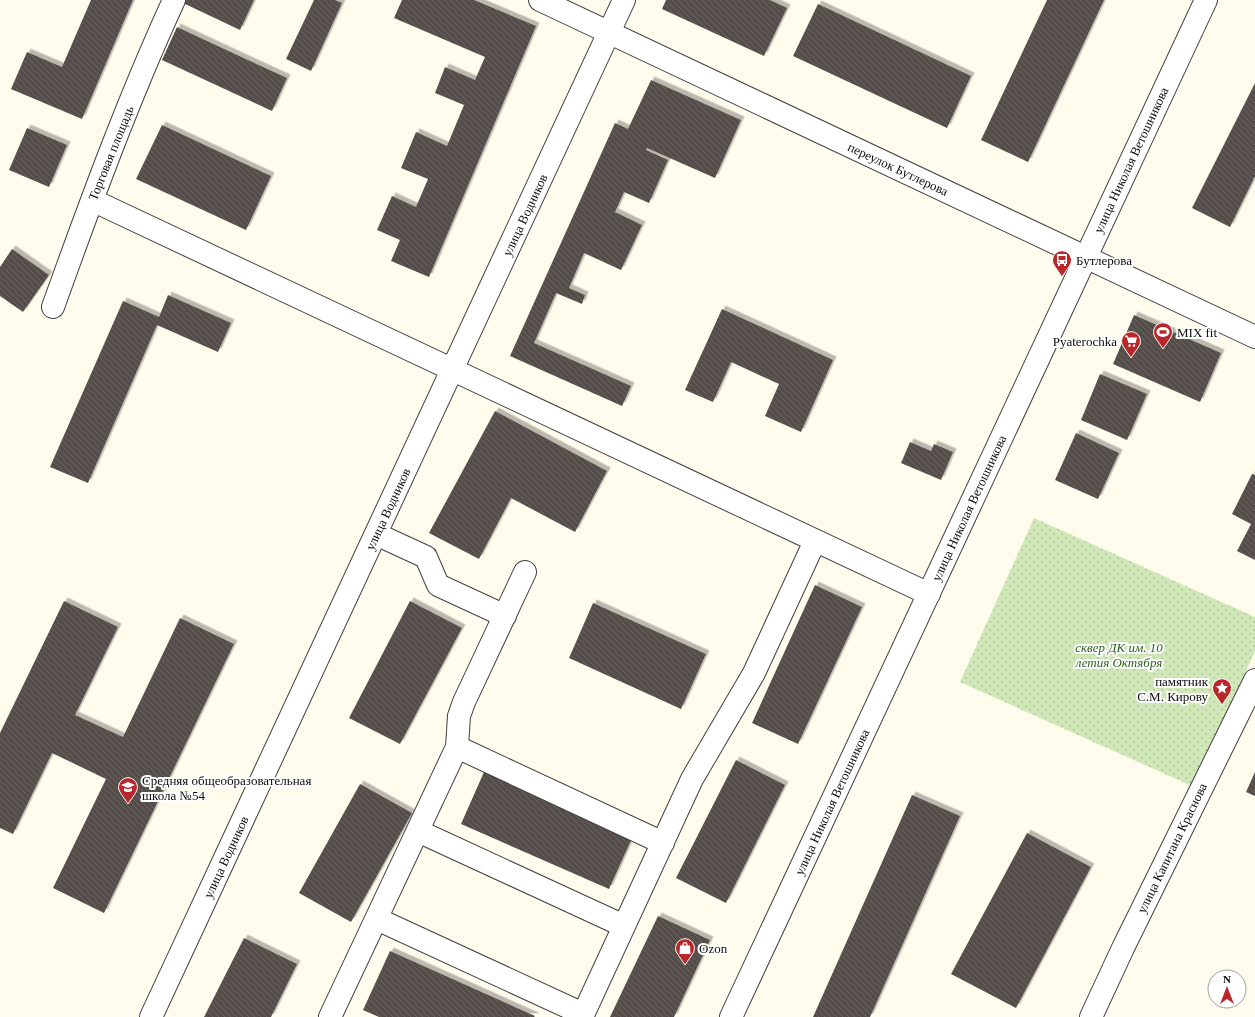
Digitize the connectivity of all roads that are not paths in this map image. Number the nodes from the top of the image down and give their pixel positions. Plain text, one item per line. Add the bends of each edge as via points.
1 (174, 0) edge
2 (540, 0) edge
3 (624, 0) edge
4 (1206, 0) edge
5 (610, 33) junction
6 (92, 200) junction
7 (1086, 257) junction
8 (53, 308) dead end
9 (1255, 337) edge
10 (452, 370) junction
11 (376, 534) junction
12 (815, 541) junction
13 (525, 572) dead end
14 (929, 594) junction
15 (505, 616) junction
16 (1255, 680) edge
17 (457, 747) junction
18 (418, 831) junction
19 (663, 843) junction
20 (377, 919) junction
21 (624, 926) junction
22 (582, 1016) edge
23 (151, 1017) edge
24 (330, 1017) edge
25 (731, 1017) edge
26 (1091, 1017) edge

1 - 6 street, Торговая площадь
2 - 5 street, переулок Бутлерова
3 - 5 street, улица Водников
4 - 7 street, улица Николая Ветошникова
5 - 7 street, переулок Бутлерова
5 - 10 street, улица Водников
6 - 8 street, Торговая площадь
6 - 10 street
7 - 9 street, переулок Бутлерова
7 - 14 street, улица Николая Ветошникова
10 - 11 street, улица Водников
10 - 12 street
11 - 15 street via 426,557 438,585
11 - 23 street, улица Водников
12 - 14 street
12 - 19 street via 754,674 692,779
13 - 15 street
14 - 25 street, улица Николая Ветошникова
15 - 17 street via 459,716
16 - 26 street, улица Капитана Краснова
17 - 18 street
17 - 19 street
18 - 20 street
18 - 21 street
19 - 21 street
20 - 22 street
20 - 24 street
21 - 22 street

